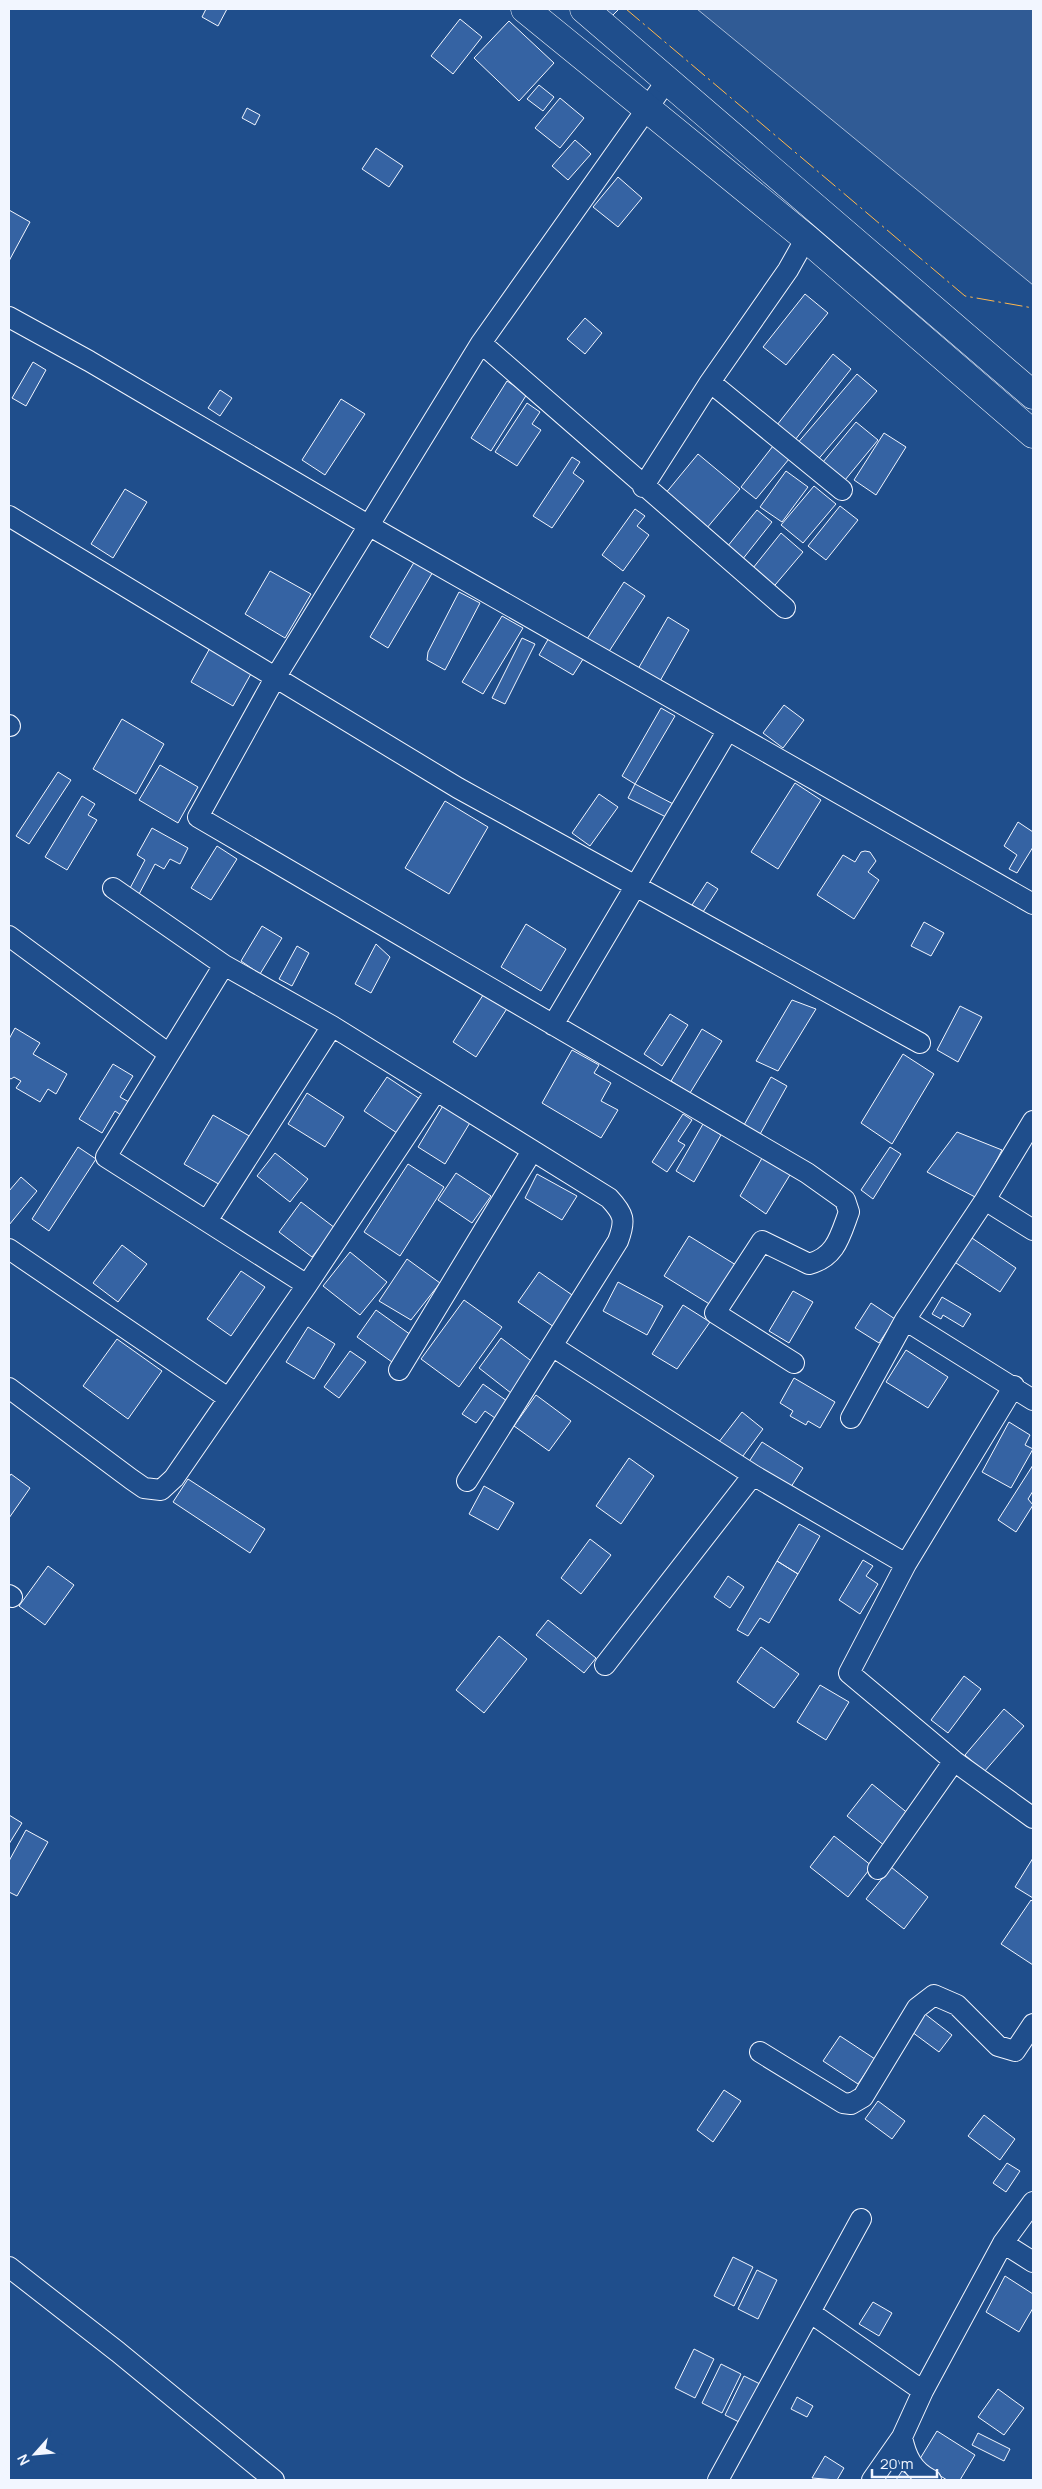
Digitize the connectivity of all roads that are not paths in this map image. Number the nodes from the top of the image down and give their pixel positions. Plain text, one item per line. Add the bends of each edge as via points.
1 (525, 9) edge
2 (584, 9) edge
3 (668, 79) junction
4 (647, 107) junction
5 (806, 238) junction
6 (9, 317) edge
7 (481, 343) junction
8 (710, 382) junction
9 (1033, 396) edge
10 (1033, 434) edge
11 (643, 486) junction
12 (842, 490) dead end
13 (9, 516) edge
14 (368, 525) junction
15 (785, 608) dead end
16 (275, 678) junction
17 (728, 730) junction
18 (636, 887) junction
19 (113, 888) dead end
20 (1033, 904) edge
21 (9, 936) edge
22 (224, 965) junction
23 (553, 1025) junction
24 (332, 1026) junction
25 (920, 1043) dead end
26 (169, 1054) junction
27 (436, 1090) junction
28 (1033, 1121) edge
29 (532, 1152) junction
30 (985, 1200) junction
31 (207, 1221) junction
32 (1033, 1230) edge
33 (9, 1250) edge
34 (307, 1285) junction
35 (905, 1320) junction
36 (552, 1346) junction
37 (794, 1363) dead end
38 (399, 1370) dead end
39 (1014, 1386) junction
40 (9, 1388) edge
41 (228, 1398) junction
42 (1033, 1400) edge
43 (851, 1418) dead end
44 (753, 1476) junction
45 (467, 1481) dead end
46 (906, 1564) junction
47 (605, 1665) dead end
48 (954, 1761) junction
49 (1033, 1818) edge
50 (878, 1868) dead end
51 (1033, 2024) edge
52 (760, 2052) dead end
53 (1033, 2202) edge
54 (861, 2220) dead end
55 (1003, 2243) junction
56 (1033, 2262) edge
57 (9, 2267) edge
58 (811, 2313) junction
59 (924, 2391) junction
60 (902, 2437) junction
61 (720, 2479) edge
62 (274, 2480) edge
63 (872, 2480) edge
64 (931, 2480) edge

1 - 4 highway
2 - 3 highway
3 - 4 street
3 - 9 highway
4 - 5 highway
4 - 7 street
5 - 8 street via 788,270
5 - 10 highway
6 - 14 street
7 - 11 street
7 - 14 street
8 - 11 street
8 - 12 street
11 - 15 street
13 - 16 street
14 - 16 street
14 - 17 street
16 - 18 street via 458,788
16 - 23 street via 198,817
17 - 18 street
17 - 20 street
18 - 23 street
18 - 25 street
19 - 22 street
21 - 26 street
22 - 24 street
22 - 26 street
23 - 37 street via 807,1173 845,1200 849,1212 834,1249 822,1261 809,1264 762,1240 715,1313
24 - 27 street
24 - 31 street
26 - 31 street via 106,1157
27 - 29 street
27 - 34 street
28 - 30 street
29 - 36 street via 609,1198 621,1211 624,1226 618,1241
29 - 38 street
30 - 32 street
30 - 35 street
31 - 34 street
33 - 41 street
34 - 41 street
35 - 39 street
35 - 43 street
36 - 44 street
36 - 45 street
39 - 42 street
39 - 46 street
40 - 41 street via 144,1488 161,1490 174,1478
44 - 46 street
44 - 47 street
46 - 48 street via 849,1672
48 - 49 street
48 - 50 street
51 - 52 street via 1015,2051 998,2046 957,2005 934,1995 917,2008 863,2097 851,2104 843,2103
53 - 55 street
54 - 58 street
55 - 56 street
55 - 59 street
57 - 62 street
58 - 59 street
58 - 61 street
59 - 60 street
60 - 63 street
60 - 64 street via 905,2455 920,2474

